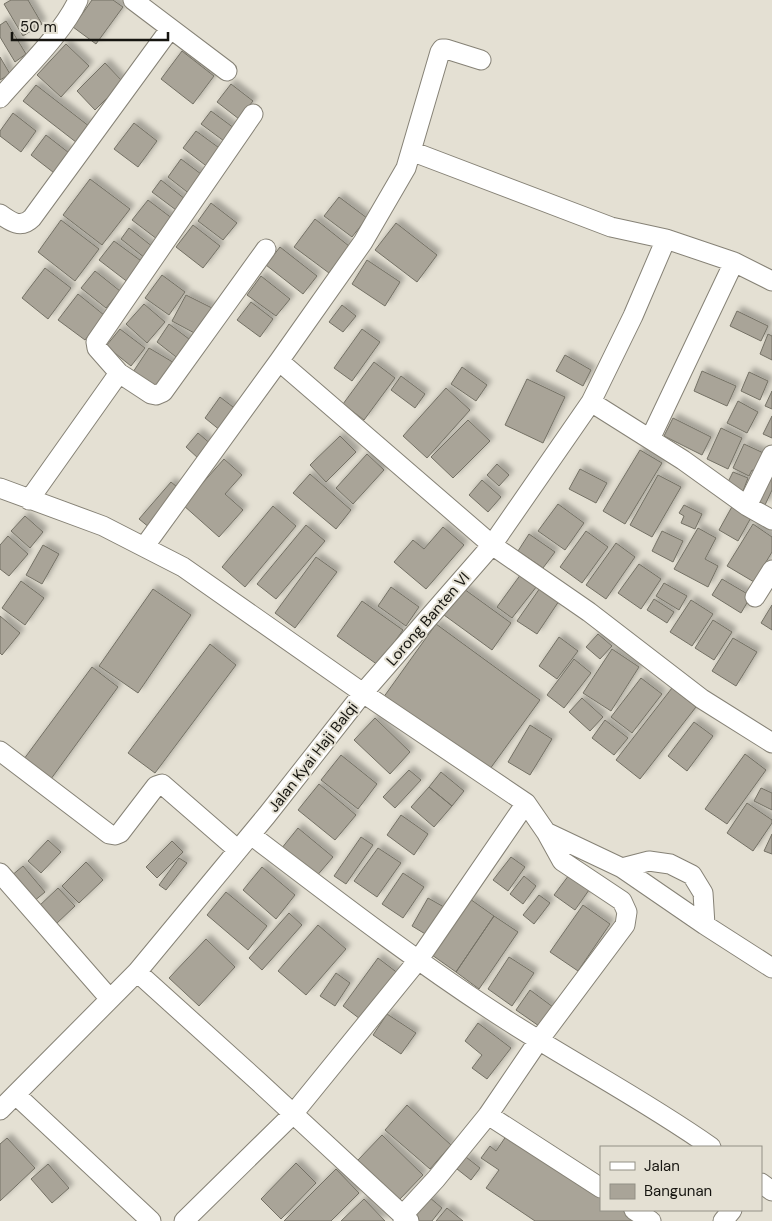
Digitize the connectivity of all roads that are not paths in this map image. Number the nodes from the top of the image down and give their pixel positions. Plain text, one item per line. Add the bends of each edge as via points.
1 (78, 0) edge
2 (132, 0) edge
3 (170, 29) junction
4 (481, 60) dead end
5 (227, 71) dead end
6 (0, 98) edge
7 (253, 114) dead end
8 (411, 151) junction
9 (0, 214) edge
10 (666, 239) junction
11 (266, 249) dead end
12 (734, 262) junction
13 (772, 281) edge
14 (279, 361) junction
15 (119, 372) junction
16 (591, 402) junction
17 (650, 438) junction
18 (772, 455) edge
19 (0, 488) edge
20 (29, 500) junction
21 (747, 506) junction
22 (772, 520) edge
23 (492, 544) junction
24 (144, 547) junction
25 (772, 570) edge
26 (756, 597) dead end
27 (363, 693) junction
28 (772, 743) edge
29 (0, 751) edge
30 (526, 803) junction
31 (546, 832) junction
32 (251, 835) junction
33 (238, 850) junction
34 (622, 868) junction
35 (0, 873) edge
36 (705, 925) junction
37 (419, 959) junction
38 (772, 968) edge
39 (137, 972) junction
40 (110, 999) junction
41 (538, 1040) junction
42 (16, 1095) junction
43 (0, 1110) edge
44 (294, 1114) junction
45 (488, 1114) junction
46 (710, 1146) edge
47 (762, 1184) edge
48 (600, 1187) edge
49 (772, 1192) edge
50 (636, 1211) edge
51 (731, 1211) edge
52 (406, 1218) edge
53 (151, 1221) edge
54 (184, 1221) edge
55 (651, 1221) edge
56 (723, 1221) edge

1 - 6 street via 46,46
2 - 3 street
3 - 5 street
3 - 9 street via 32,218 22,224 11,222
4 - 8 street via 442,49
7 - 15 street via 96,342 97,348
8 - 10 street via 611,227
8 - 14 street via 399,180 363,242
10 - 12 street
10 - 16 street, Lorong Banten VI
11 - 15 street via 163,392 151,394
12 - 13 street
12 - 17 street
14 - 23 street
14 - 24 street
15 - 20 street
16 - 17 street
16 - 23 street, Lorong Banten VI
17 - 21 street
18 - 21 street
19 - 20 street, Jalan Kyai Haji Balqi
20 - 24 street, Jalan Kyai Haji Balqi via 102,526
21 - 22 street
23 - 27 street, Lorong Banten VI
23 - 28 street via 589,612 702,698
24 - 27 street, Jalan Kyai Haji Balqi via 184,566
25 - 26 street
27 - 30 street
27 - 32 street, Jalan Kyai Haji Balqi
29 - 33 street via 109,834 120,833 156,786 162,784
30 - 31 street
30 - 37 street
31 - 34 street
31 - 41 street via 562,861 622,901 627,912 625,925
32 - 33 street, Jalan Kyai Haji Balqi
32 - 37 street
33 - 39 street, Jalan Kyai Haji Balqi
34 - 36 street
34 - 36 street via 649,861 670,864 692,875 703,893
35 - 40 street
36 - 38 street
37 - 41 street
37 - 44 street
39 - 40 street, Jalan Kyai Haji Balqi
39 - 44 street
40 - 42 street, Jalan Kyai Haji Balqi
41 - 45 street
41 - 46 street
42 - 43 street, Jalan Kyai Haji Balqi
42 - 53 street
44 - 52 street
44 - 54 street
45 - 48 street
45 - 52 street
47 - 49 street
50 - 55 street
51 - 56 street

